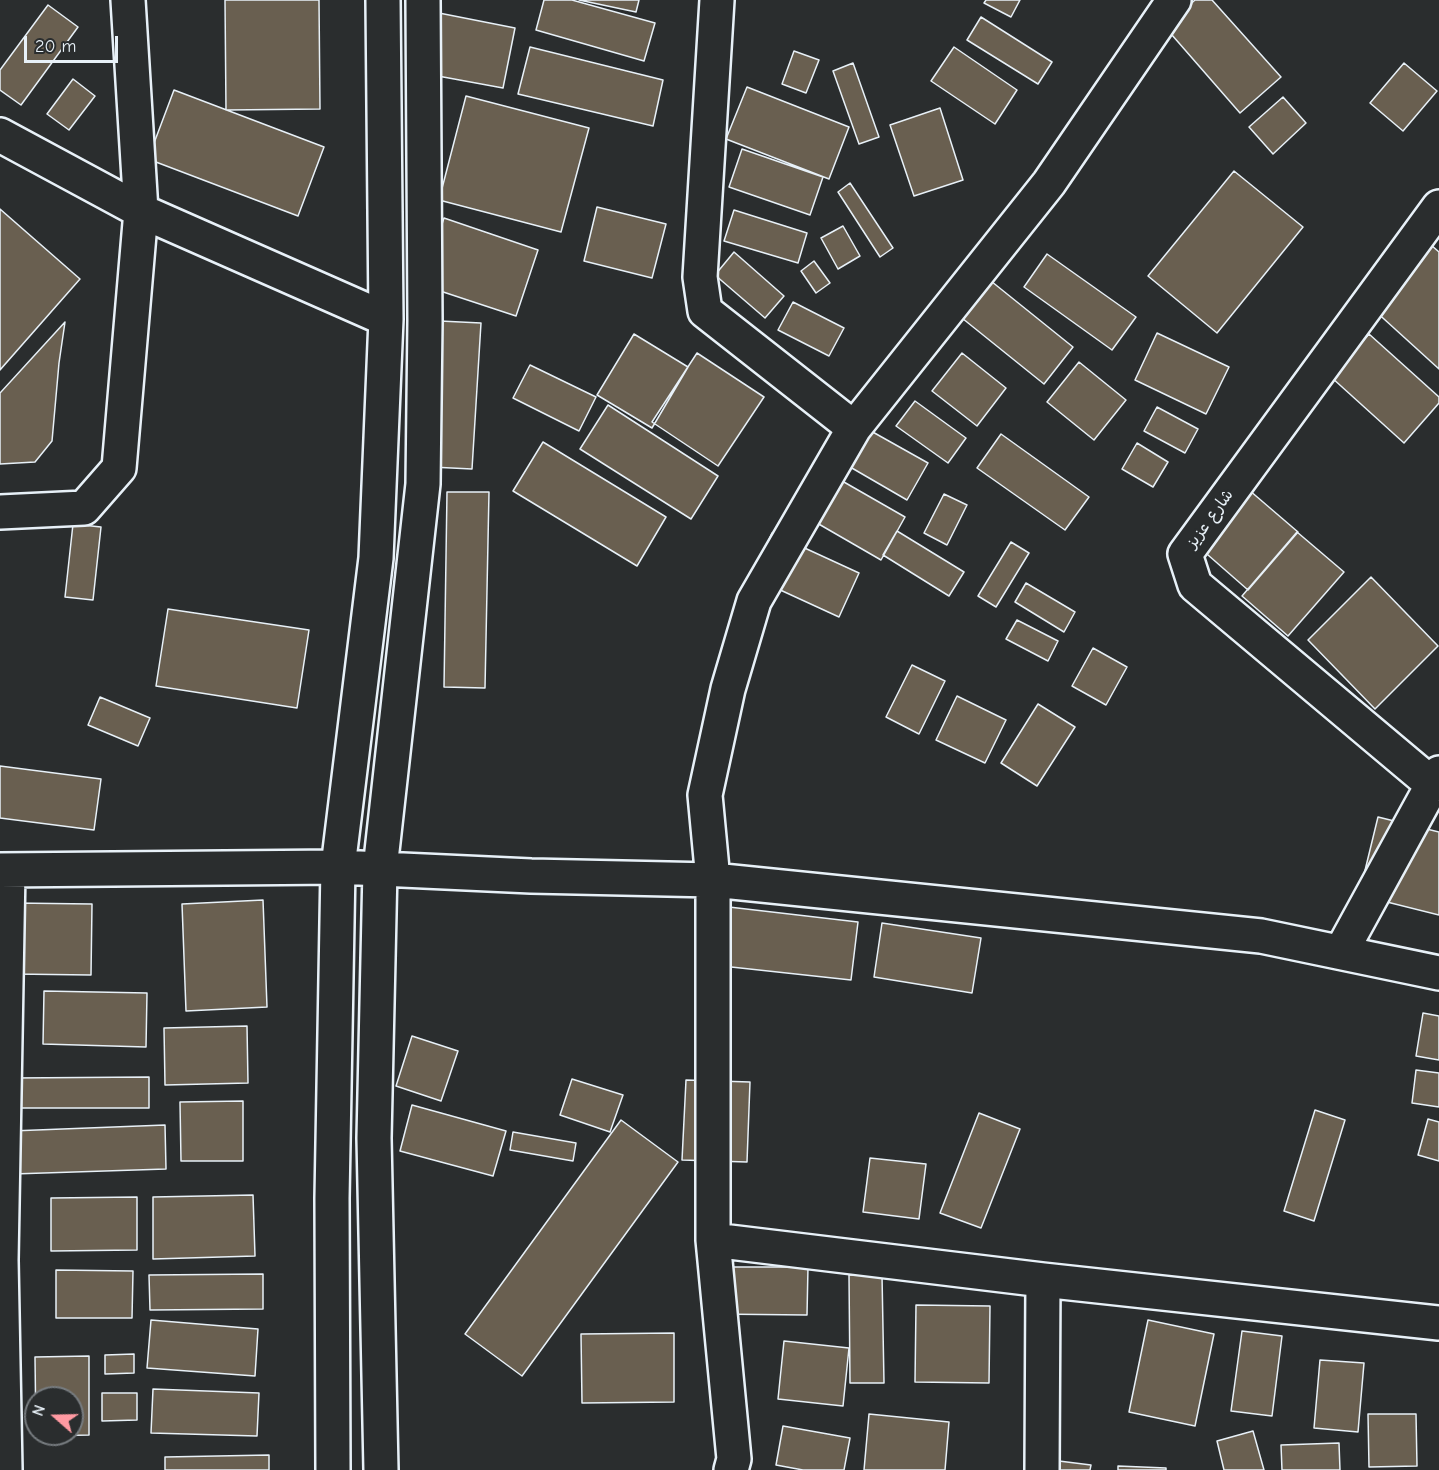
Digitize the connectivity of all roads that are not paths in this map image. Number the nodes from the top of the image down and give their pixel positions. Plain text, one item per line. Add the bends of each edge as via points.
1 (128, 0) edge
2 (383, 0) edge
3 (423, 0) edge
4 (717, 0) edge
5 (1174, 0) edge
6 (0, 135) edge
7 (1439, 207) edge
8 (141, 211) junction
9 (386, 319) junction
10 (854, 428) junction
11 (0, 512) edge
12 (1436, 779) edge
13 (338, 867) junction
14 (380, 869) junction
15 (4, 870) edge
16 (713, 880) junction
17 (1341, 952) junction
18 (1439, 973) edge
19 (713, 1240) junction
20 (0, 1260) edge
21 (1043, 1281) junction
22 (1439, 1323) edge
23 (6, 1470) edge
24 (333, 1470) edge
25 (381, 1470) edge
26 (731, 1470) edge
27 (1042, 1470) edge

1 - 8 street
2 - 9 street
3 - 14 street via 423,484
4 - 10 street via 700,277 705,311
5 - 10 street via 1049,183
6 - 8 street
7 - 12 street, شارع عزيز via 1185,554 1195,585
8 - 9 street
8 - 11 street via 119,468 84,508
9 - 13 street via 376,558
10 - 16 street via 754,601 728,689 705,795
12 - 17 street
13 - 14 street
13 - 15 street
13 - 24 street via 332,1198
14 - 16 street
14 - 25 street via 374,1138
15 - 20 street
16 - 17 street via 1262,936
16 - 19 street
17 - 18 street
19 - 21 street
19 - 26 street via 734,1459
20 - 23 street
21 - 22 street
21 - 27 street

